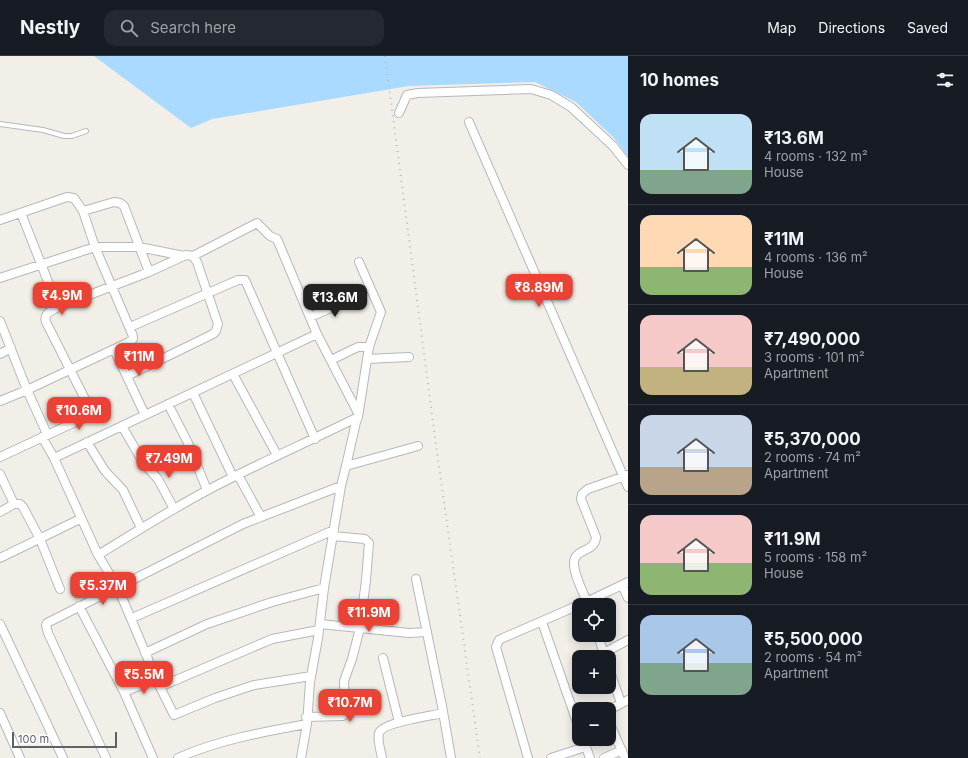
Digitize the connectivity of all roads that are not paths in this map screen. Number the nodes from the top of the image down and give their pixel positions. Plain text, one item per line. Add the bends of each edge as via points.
1 (399, 113) dead end
2 (469, 122) dead end
3 (0, 124) edge
4 (86, 131) dead end
5 (628, 165) edge
6 (82, 211) junction
7 (21, 213) junction
8 (0, 220) edge
9 (95, 247) junction
10 (140, 247) junction
11 (184, 256) junction
12 (193, 256) junction
13 (359, 262) dead end
14 (42, 264) junction
15 (149, 272) junction
16 (0, 278) edge
17 (112, 286) junction
18 (207, 294) junction
19 (352, 298) dead end
20 (58, 307) junction
21 (310, 317) junction
22 (0, 321) edge
23 (130, 327) junction
24 (317, 334) junction
25 (369, 347) junction
26 (11, 348) junction
27 (114, 348) junction
28 (276, 353) junction
29 (0, 354) edge
30 (409, 356) dead end
31 (367, 359) junction
32 (331, 360) junction
33 (69, 370) junction
34 (233, 374) junction
35 (127, 376) junction
36 (27, 390) junction
37 (193, 393) junction
38 (0, 400) edge
39 (168, 404) junction
40 (145, 415) junction
41 (358, 415) junction
42 (122, 426) junction
43 (45, 436) junction
44 (315, 439) junction
45 (87, 442) junction
46 (418, 446) dead end
47 (277, 455) junction
48 (0, 457) edge
49 (54, 458) junction
50 (346, 466) junction
51 (0, 474) edge
52 (626, 475) edge
53 (236, 476) junction
54 (341, 486) junction
55 (628, 487) edge
56 (207, 490) junction
57 (14, 504) junction
58 (174, 509) junction
59 (0, 512) edge
60 (261, 517) junction
61 (80, 519) junction
62 (141, 528) junction
63 (333, 533) junction
64 (40, 539) junction
65 (98, 555) junction
66 (0, 558) edge
67 (416, 580) dead end
68 (625, 583) edge
69 (118, 588) junction
70 (324, 588) junction
71 (60, 589) dead end
72 (582, 598) edge
73 (595, 598) edge
74 (628, 598) edge
75 (79, 606) junction
76 (572, 609) edge
77 (132, 618) junction
78 (542, 622) junction
79 (0, 624) edge
80 (320, 627) junction
81 (360, 628) junction
82 (427, 632) junction
83 (628, 640) edge
84 (612, 650) edge
85 (145, 653) junction
86 (383, 658) dead end
87 (311, 676) junction
88 (157, 682) junction
89 (616, 684) edge
90 (124, 692) junction
91 (624, 702) edge
92 (572, 708) edge
93 (0, 713) edge
94 (443, 713) junction
95 (306, 721) junction
96 (399, 722) junction
97 (616, 737) edge
98 (577, 746) edge
99 (585, 746) edge
100 (622, 750) junction
101 (20, 758) edge
102 (63, 758) edge
103 (106, 758) edge
104 (153, 758) edge
105 (178, 758) edge
106 (301, 758) edge
107 (382, 758) edge
108 (451, 758) edge
109 (528, 758) edge
110 (551, 758) edge
111 (590, 758) edge
112 (604, 758) edge
113 (625, 758) edge

1 - 5 street via 407,95 412,94 531,89 551,95 571,107 613,146
2 - 52 street
3 - 4 lane via 43,130 64,136
6 - 7 street via 74,198 67,197
6 - 9 street
6 - 10 street via 120,202 124,206
7 - 8 street
7 - 14 street
9 - 10 street
9 - 14 street
9 - 17 street
10 - 11 street
10 - 15 street
11 - 12 street
11 - 15 street
12 - 18 street
12 - 21 street via 257,223 270,236 277,239
13 - 25 street via 381,312
14 - 16 street
14 - 20 street
15 - 17 street
17 - 20 street
17 - 23 street
18 - 23 street
18 - 28 street via 238,280 245,280
18 - 35 street via 218,324 216,331
19 - 21 street
20 - 33 street via 44,318
21 - 24 street
22 - 26 street
23 - 27 street via 133,340
24 - 28 street
24 - 32 street
25 - 31 street
25 - 32 street via 358,347
26 - 29 street
26 - 36 street
27 - 33 street
27 - 35 street
28 - 34 street
28 - 44 street
30 - 31 street
31 - 41 street
32 - 41 street
33 - 36 street
33 - 43 street via 90,413
34 - 37 street
34 - 47 street
35 - 40 street
36 - 38 street
36 - 43 street
37 - 39 street
37 - 53 street
39 - 40 street
39 - 56 street via 188,443
40 - 42 street
41 - 44 street
41 - 50 street
42 - 45 street
42 - 58 street via 144,464 158,479
43 - 48 street
43 - 49 street
44 - 47 street
45 - 49 street
45 - 62 street via 105,471 123,490
46 - 50 street
47 - 53 street
49 - 61 street
50 - 54 street
51 - 57 street
52 - 55 street
52 - 72 street via 588,489 582,494 581,499 596,542 575,558 575,571
53 - 56 street
53 - 60 street
54 - 60 street
54 - 63 street
56 - 58 street
57 - 59 street
57 - 64 street via 20,504 23,508
58 - 62 street
60 - 69 street
61 - 64 street
61 - 65 street
62 - 65 street
63 - 70 street
63 - 77 street
63 - 81 street via 365,539 369,543
64 - 66 street
64 - 71 street
65 - 69 street
67 - 82 street
68 - 73 street
68 - 74 street
69 - 75 street
69 - 77 street
70 - 80 street
70 - 85 street via 207,624
75 - 90 street
75 - 103 street via 50,620 46,626
76 - 78 street
77 - 85 street
78 - 92 street
78 - 109 street via 499,640 496,647
79 - 102 street
80 - 81 street
80 - 87 street
80 - 88 street via 272,639 162,686
81 - 82 street via 409,633
81 - 95 street via 344,680 345,714
82 - 94 street
83 - 84 street
85 - 88 street
86 - 96 street
87 - 88 street via 254,685 214,698 174,716
87 - 95 street
88 - 90 street
89 - 91 street
90 - 104 street
93 - 101 street
94 - 96 street
94 - 108 street
95 - 105 street
95 - 106 street
96 - 107 street via 379,732
97 - 100 street
98 - 110 street
99 - 111 street
100 - 112 street
100 - 113 street

